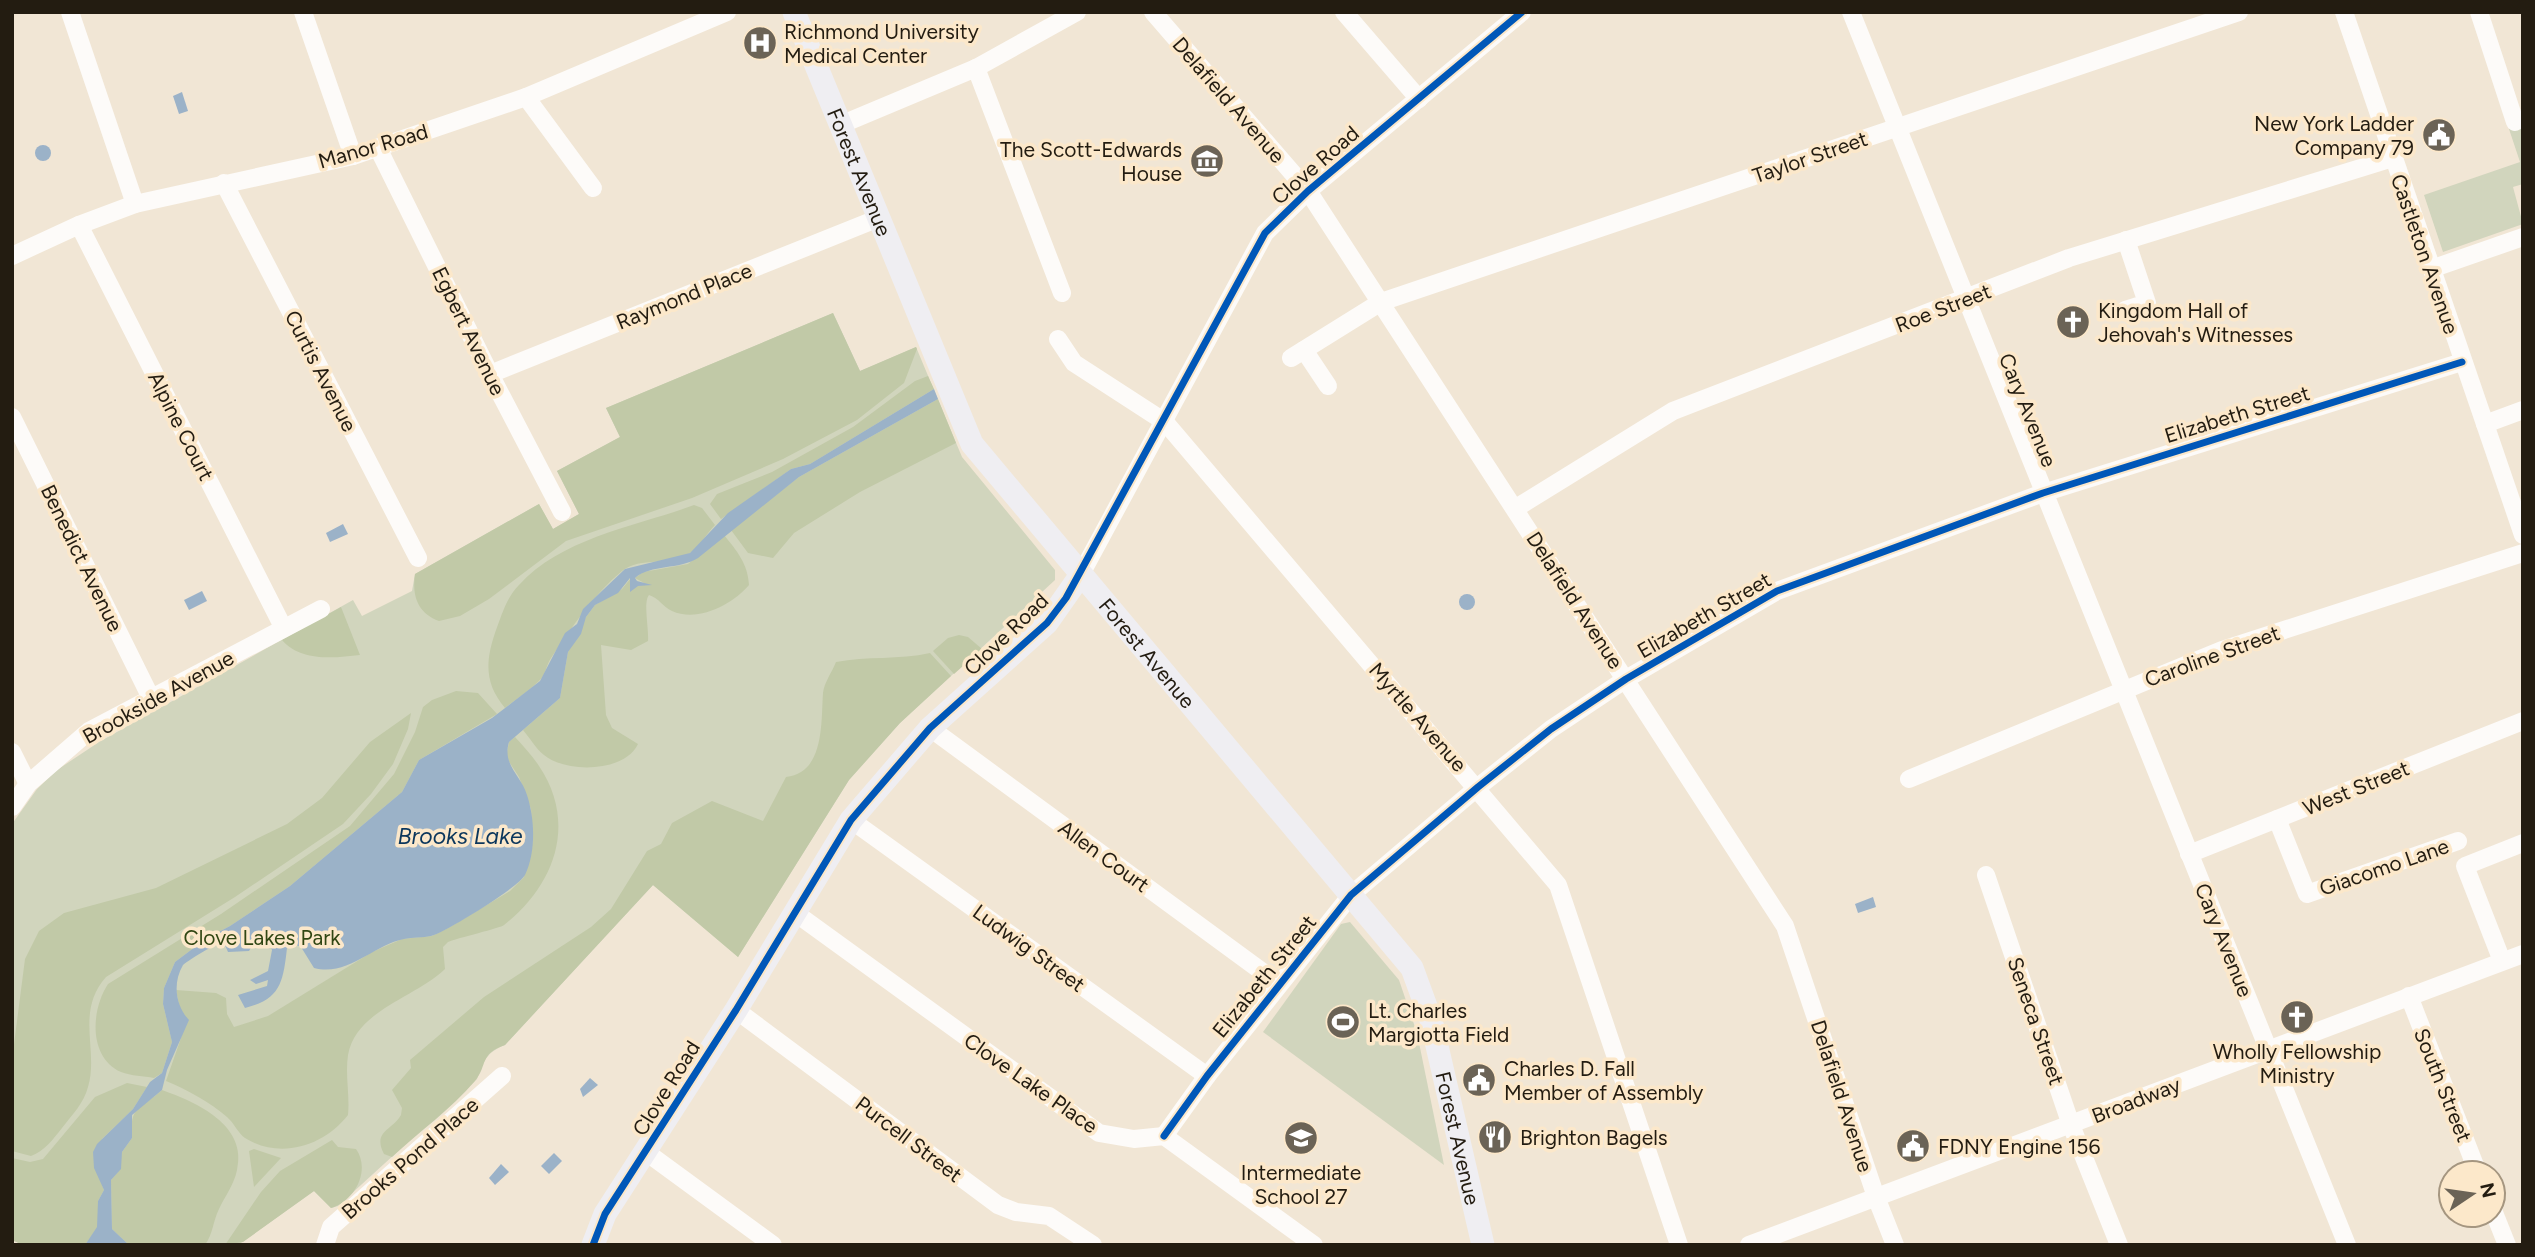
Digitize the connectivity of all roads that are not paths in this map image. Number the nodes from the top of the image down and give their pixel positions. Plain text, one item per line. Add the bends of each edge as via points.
1 (69, 12) edge
2 (303, 12) edge
3 (727, 12) edge
4 (794, 12) edge
5 (1077, 12) edge
6 (1153, 12) edge
7 (1344, 12) edge
8 (1522, 12) edge
9 (1852, 12) edge
10 (2239, 12) edge
11 (2344, 12) edge
12 (2479, 12) edge
13 (976, 68) junction
14 (526, 97) junction
15 (1419, 99) junction
16 (2515, 121) dead end
17 (840, 125) junction
18 (1897, 127) junction
19 (378, 148) junction
20 (353, 156) junction
21 (2392, 158) junction
22 (224, 183) junction
23 (593, 188) dead end
24 (1308, 191) junction
25 (135, 204) junction
26 (879, 218) junction
27 (79, 225) junction
28 (2523, 237) edge
29 (2126, 240) junction
30 (12, 256) edge
31 (2431, 269) junction
32 (1062, 293) dead end
33 (1965, 299) junction
34 (1381, 302) junction
35 (2125, 310) dead end
36 (1058, 339) dead end
37 (2462, 362) junction
38 (489, 374) junction
39 (1328, 386) dead end
40 (2523, 410) edge
41 (12, 417) edge
42 (1165, 422) junction
43 (2485, 424) junction
44 (2043, 493) junction
45 (1516, 508) junction
46 (562, 512) dead end
47 (2523, 535) edge
48 (2523, 553) edge
49 (418, 558) dead end
50 (1080, 576) junction
51 (321, 608) dead end
52 (283, 627) junction
53 (1626, 680) junction
54 (2122, 690) junction
55 (151, 698) junction
56 (2523, 721) edge
57 (930, 728) junction
58 (12, 752) edge
59 (1909, 779) dead end
60 (28, 784) junction
61 (1478, 787) junction
62 (12, 807) edge
63 (2277, 819) junction
64 (850, 820) junction
65 (2458, 841) dead end
66 (2523, 843) edge
67 (2189, 854) junction
68 (1986, 875) dead end
69 (1351, 895) junction
70 (794, 912) junction
71 (2523, 954) edge
72 (2502, 961) junction
73 (1279, 984) junction
74 (2409, 996) junction
75 (736, 1010) junction
76 (2268, 1051) junction
77 (502, 1076) dead end
78 (1207, 1076) junction
79 (2071, 1125) junction
80 (1164, 1136) junction
81 (646, 1152) junction
82 (2473, 1159) edge
83 (1876, 1197) junction
84 (325, 1245) edge
85 (593, 1245) edge
86 (773, 1245) edge
87 (1093, 1245) edge
88 (1314, 1245) edge
89 (1483, 1245) edge
90 (1679, 1245) edge
91 (1749, 1245) edge
92 (1895, 1245) edge
93 (2119, 1245) edge
94 (2347, 1245) edge

1 - 25 street
2 - 20 street
3 - 14 street, Manor Road
4 - 17 main road, Forest Avenue
5 - 13 street
6 - 24 street, Delafield Avenue
7 - 15 street
8 - 15 street, Clove Road
9 - 18 street, Cary Avenue
10 - 18 street, Taylor Street
11 - 21 street, Castleton Avenue
12 - 16 street
13 - 17 street
13 - 32 street
14 - 19 street, Manor Road
14 - 23 street
15 - 24 street, Clove Road
17 - 26 main road, Forest Avenue
18 - 33 street, Cary Avenue
18 - 34 street, Taylor Street
19 - 20 street, Manor Road
19 - 38 street, Egbert Avenue
20 - 22 street, Manor Road
21 - 29 street, Roe Street
21 - 31 street, Castleton Avenue
22 - 25 street, Manor Road
22 - 49 street, Curtis Avenue
24 - 34 street, Delafield Avenue
24 - 42 street, Clove Road via 1265,233
25 - 27 street, Manor Road
26 - 38 street, Raymond Place
26 - 50 main road, Forest Avenue via 972,444
27 - 30 street, Manor Road
27 - 52 street, Alpine Court
28 - 31 street
29 - 33 street, Roe Street
29 - 35 street via 2147,303
31 - 37 street, Castleton Avenue
33 - 44 street, Cary Avenue
33 - 45 street, Roe Street via 1674,411
34 - 39 street, Taylor Street via 1297,354
34 - 45 street, Delafield Avenue
36 - 42 street, Myrtle Avenue via 1074,363
37 - 43 street, Castleton Avenue
37 - 44 street, Elizabeth Street
38 - 46 street, Egbert Avenue
40 - 43 street
41 - 55 street, Benedict Avenue
42 - 50 street, Clove Road
42 - 61 street, Myrtle Avenue
43 - 47 street, Castleton Avenue
44 - 53 street, Elizabeth Street via 1777,591
44 - 54 street, Cary Avenue
45 - 53 street, Delafield Avenue
48 - 54 street, Caroline Street via 2222,650
50 - 57 main road, Clove Road via 1047,622
50 - 69 main road, Forest Avenue
51 - 52 street, Brookside Avenue
52 - 55 street, Brookside Avenue
53 - 61 street, Elizabeth Street via 1551,729
53 - 83 street, Delafield Avenue via 1785,926
54 - 59 street, Caroline Street
54 - 67 street, Cary Avenue
55 - 60 street, Brookside Avenue via 89,731
56 - 63 street, West Street
57 - 64 main road, Clove Road
57 - 73 street, Allen Court
58 - 60 street
60 - 62 street, Brookside Avenue
61 - 69 street, Elizabeth Street
61 - 90 street, Myrtle Avenue via 1558,885
63 - 65 street, Giacomo Lane via 2307,894
63 - 67 street, West Street
64 - 70 main road, Clove Road
64 - 78 street, Ludwig Street
66 - 72 street via 2465,866
67 - 76 street, Cary Avenue
68 - 79 street, Seneca Street
69 - 73 street, Elizabeth Street
69 - 89 main road, Forest Avenue via 1412,968 1423,992
70 - 75 main road, Clove Road
70 - 80 street, Clove Lake Place via 1099,1133 1134,1139
71 - 72 street, Broadway
72 - 74 street, Broadway
73 - 78 street, Elizabeth Street
74 - 76 street, Broadway
74 - 82 street, South Street
75 - 81 main road, Clove Road
75 - 87 street, Purcell Street via 998,1205 1049,1216
76 - 79 street, Broadway
76 - 94 street, Cary Avenue
77 - 84 street, Brooks Pond Place via 331,1227
78 - 80 street, Elizabeth Street
79 - 83 street, Broadway
79 - 93 street, Seneca Street
80 - 88 street
81 - 85 main road, Clove Road via 605,1214
81 - 86 street
83 - 91 street, Broadway
83 - 92 street, Delafield Avenue

